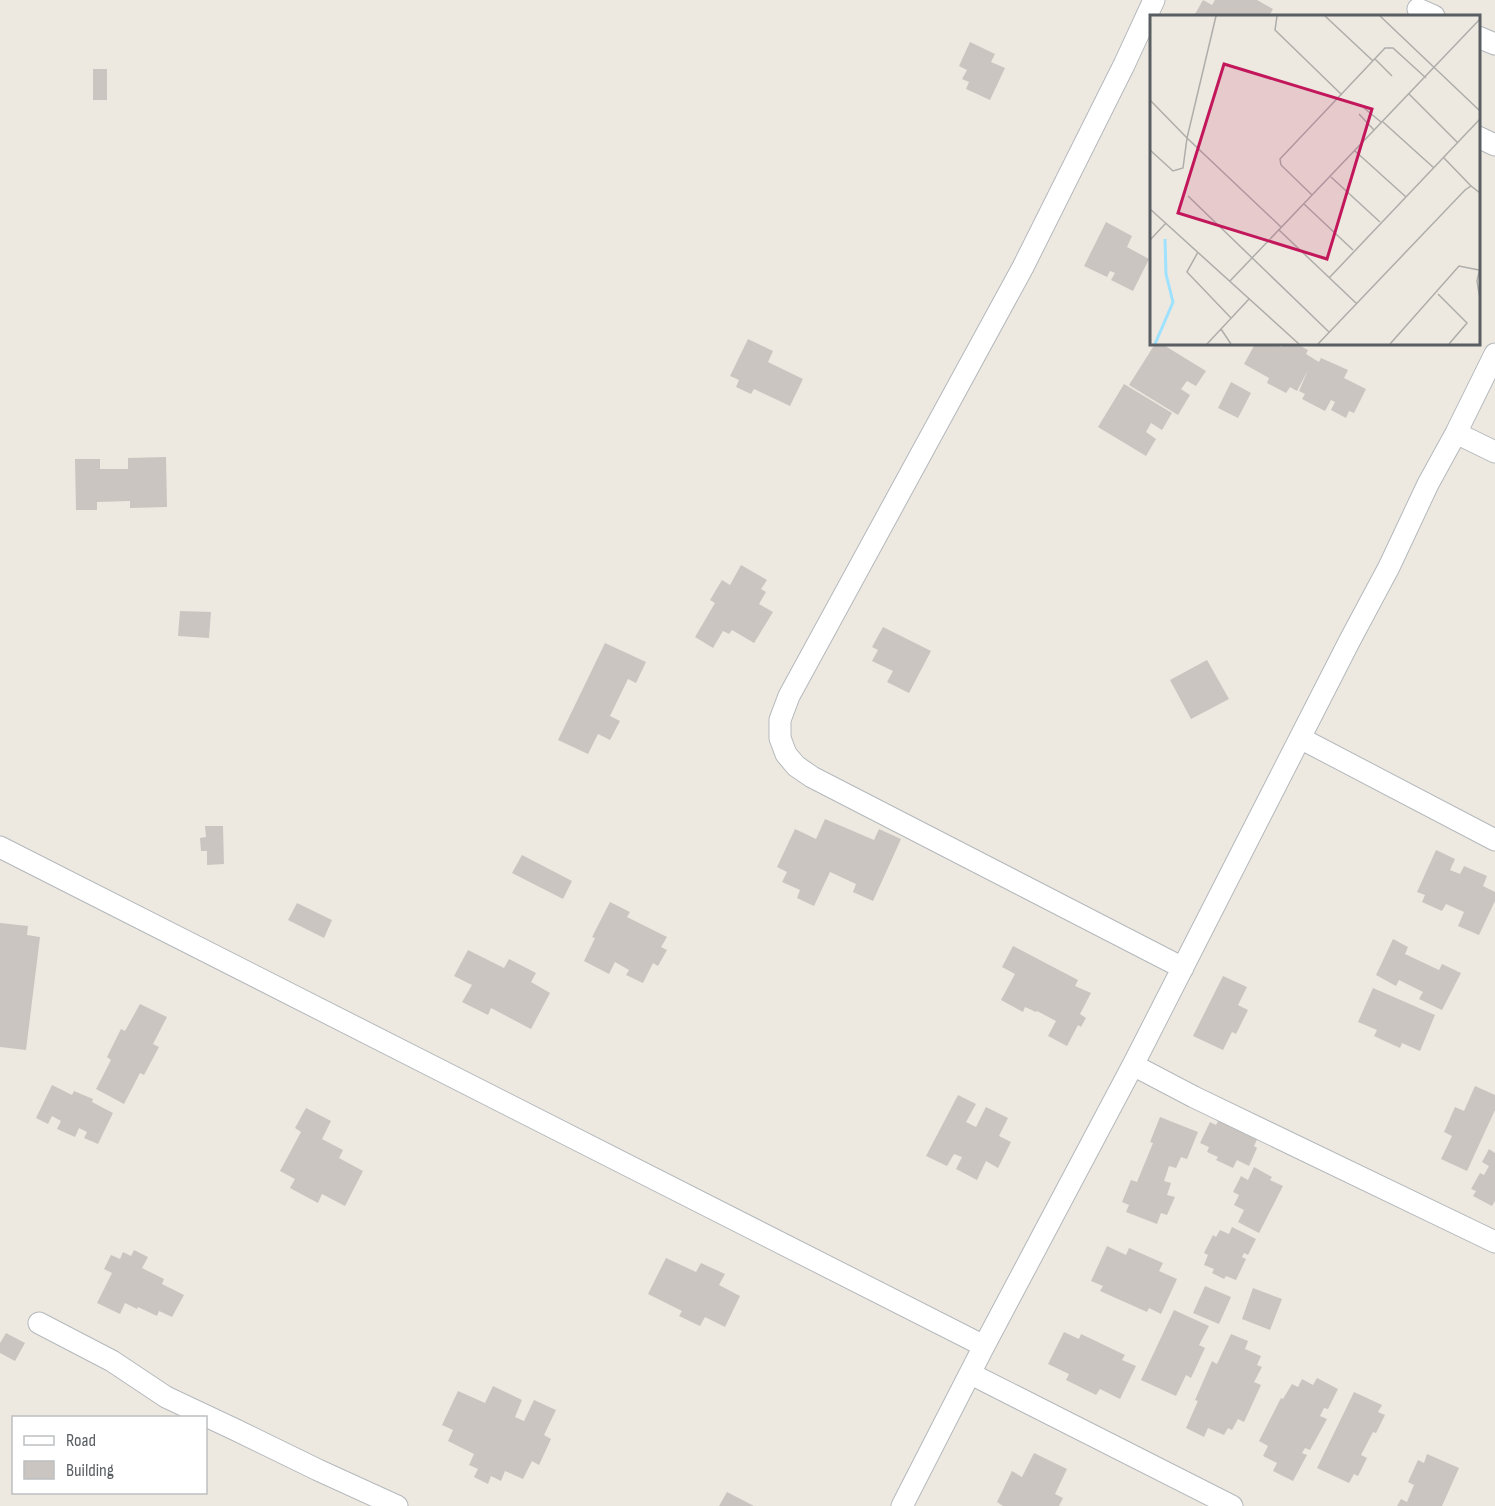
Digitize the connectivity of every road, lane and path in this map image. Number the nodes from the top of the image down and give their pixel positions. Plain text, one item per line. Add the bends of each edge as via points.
1 (1154, 0) edge
2 (1480, 37) edge
3 (1495, 44) edge
4 (1480, 138) edge
5 (1495, 145) edge
6 (1495, 354) edge
7 (1456, 433) junction
8 (1495, 452) edge
9 (1300, 738) junction
10 (1495, 840) edge
11 (0, 847) edge
12 (1183, 968) junction
13 (1133, 1065) junction
14 (1495, 1242) edge
15 (39, 1323) dead end
16 (984, 1346) junction
17 (970, 1374) junction
18 (206, 1416) edge
19 (207, 1416) edge
20 (397, 1506) edge
21 (902, 1506) edge
22 (1232, 1506) edge

1 - 12 street via 1023,267 789,696 780,720 780,738 786,754 812,777
2 - 3 street
4 - 5 street
6 - 7 street
7 - 8 street
7 - 9 street
9 - 10 street
9 - 12 street
11 - 16 street
12 - 13 street
13 - 14 street
13 - 16 street
15 - 18 street
16 - 17 street
17 - 21 street
17 - 22 street
19 - 20 street

